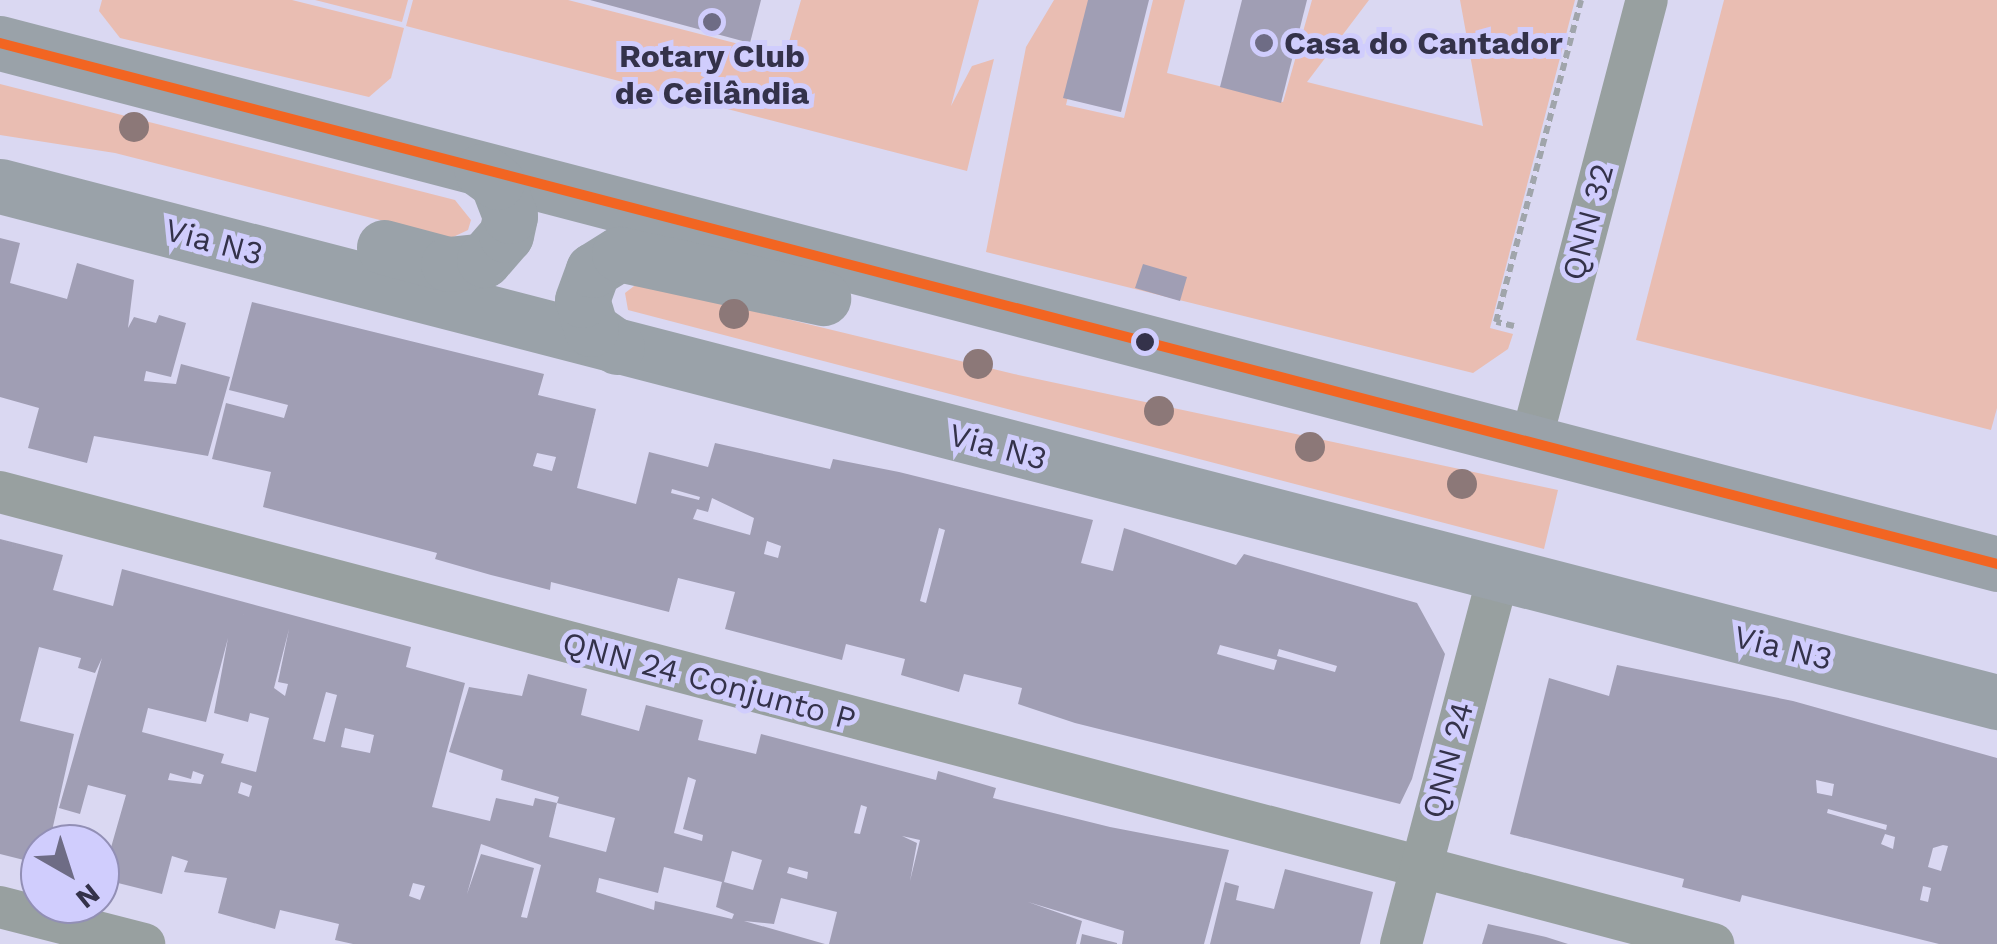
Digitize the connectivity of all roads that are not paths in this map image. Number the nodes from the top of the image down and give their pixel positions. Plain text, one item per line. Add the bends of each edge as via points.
1 (1647, 0) edge
2 (0, 44) edge
3 (0, 168) edge
4 (482, 171) junction
5 (0, 186) edge
6 (617, 347) junction
7 (1186, 354) junction
8 (1530, 444) junction
9 (0, 492) edge
10 (1997, 564) edge
11 (1498, 577) junction
12 (1997, 702) edge
13 (1419, 869) junction
14 (0, 907) edge
15 (144, 944) edge
16 (1401, 944) edge
17 (1713, 944) edge

1 - 8 street, QNN 32
2 - 4 main road
3 - 4 main road via 123,179 466,266 497,249 510,216 497,182
4 - 7 main road
5 - 6 main road, Via N3
6 - 7 main road via 591,330 582,300 593,270 635,253 966,331
6 - 11 main road, Via N3
7 - 8 main road
8 - 10 main road
9 - 13 street, QNN 24 Conjunto P
11 - 12 main road, Via N3
11 - 13 street, QNN 24
13 - 16 street, QNN 24
13 - 17 street, QNN 24 Conjunto P
14 - 15 street

